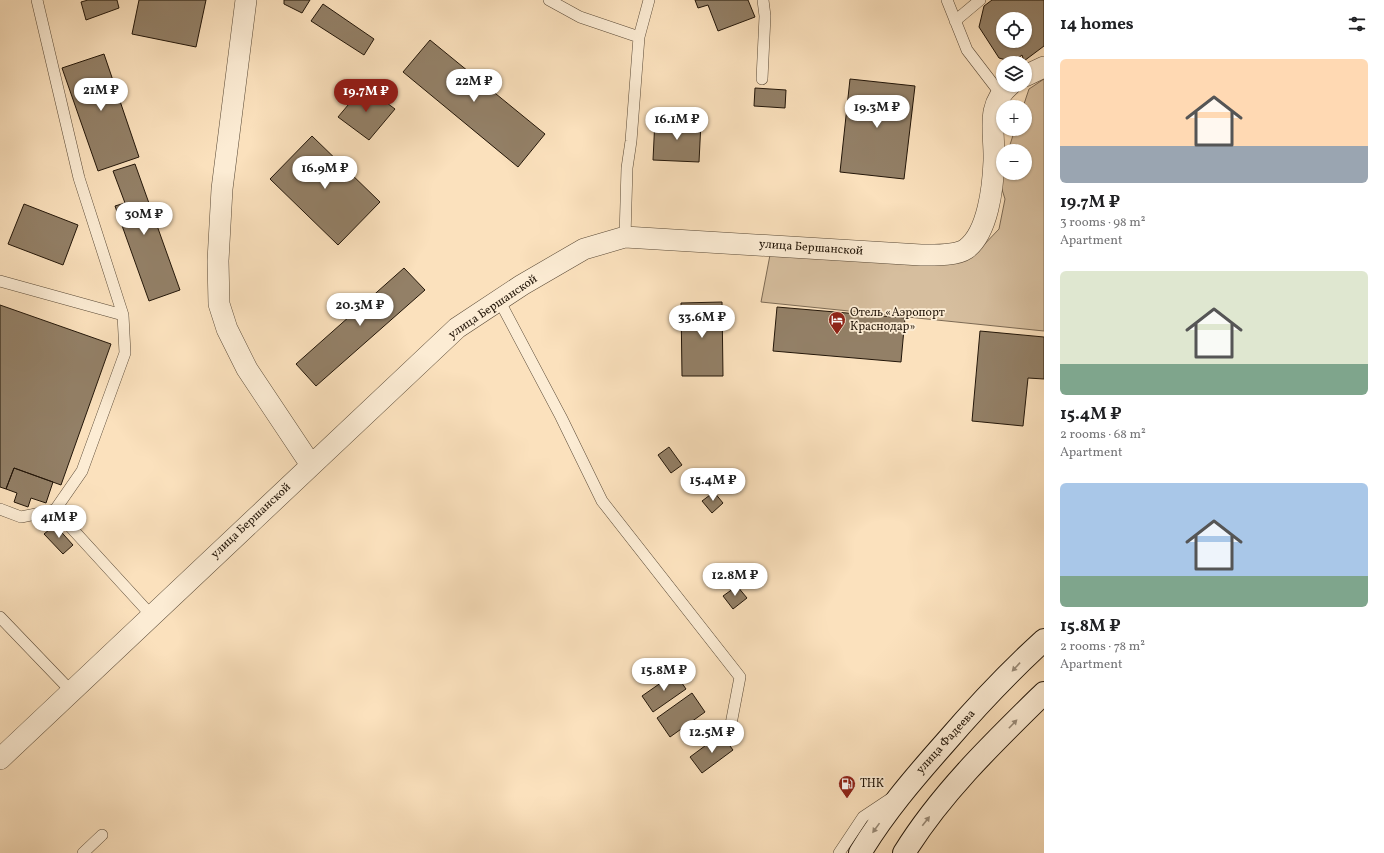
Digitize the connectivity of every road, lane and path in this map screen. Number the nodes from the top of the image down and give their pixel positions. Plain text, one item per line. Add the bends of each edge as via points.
1 (37, 0) edge
2 (246, 0) edge
3 (549, 0) edge
4 (649, 0) edge
5 (763, 0) edge
6 (947, 0) edge
7 (980, 0) edge
8 (955, 21) junction
9 (639, 38) junction
10 (1044, 67) edge
11 (1032, 73) edge
12 (762, 80) dead end
13 (996, 80) edge
14 (1004, 92) edge
15 (625, 237) junction
16 (0, 281) edge
17 (499, 300) junction
18 (123, 315) junction
19 (311, 465) junction
20 (0, 509) edge
21 (55, 510) junction
22 (151, 615) junction
23 (0, 617) edge
24 (1044, 640) edge
25 (71, 691) junction
26 (1044, 693) edge
27 (732, 724) dead end
28 (0, 759) edge
29 (904, 789) junction
30 (102, 835) dead end
31 (83, 853) edge
32 (839, 853) edge
33 (860, 853) edge
34 (904, 853) edge

1 - 18 lane via 79,178
2 - 19 street via 222,189 218,261 219,304 227,329 247,369
3 - 9 lane via 580,17
4 - 9 lane
5 - 12 lane via 765,16
6 - 8 lane
7 - 8 lane
8 - 13 lane via 967,50
9 - 15 lane via 627,168
10 - 11 street
14 - 15 street, улица Бершанской via 992,116 994,162 986,219 978,237 965,250 945,255 921,255
15 - 17 street, улица Бершанской via 584,249
16 - 18 lane
17 - 19 street, улица Бершанской via 457,328
17 - 27 lane via 602,501 740,677
18 - 21 lane via 126,353 82,471
19 - 22 street, улица Бершанской
20 - 21 lane via 21,517
21 - 22 lane
22 - 25 street, улица Бершанской
23 - 25 lane
24 -> 29 main road, улица Фадеева via 960,725
25 - 28 street, улица Бершанской
34 -> 26 main road via 956,784
29 - 32 lane via 863,817
29 -> 33 main road, улица Фадеева
30 - 31 lane

